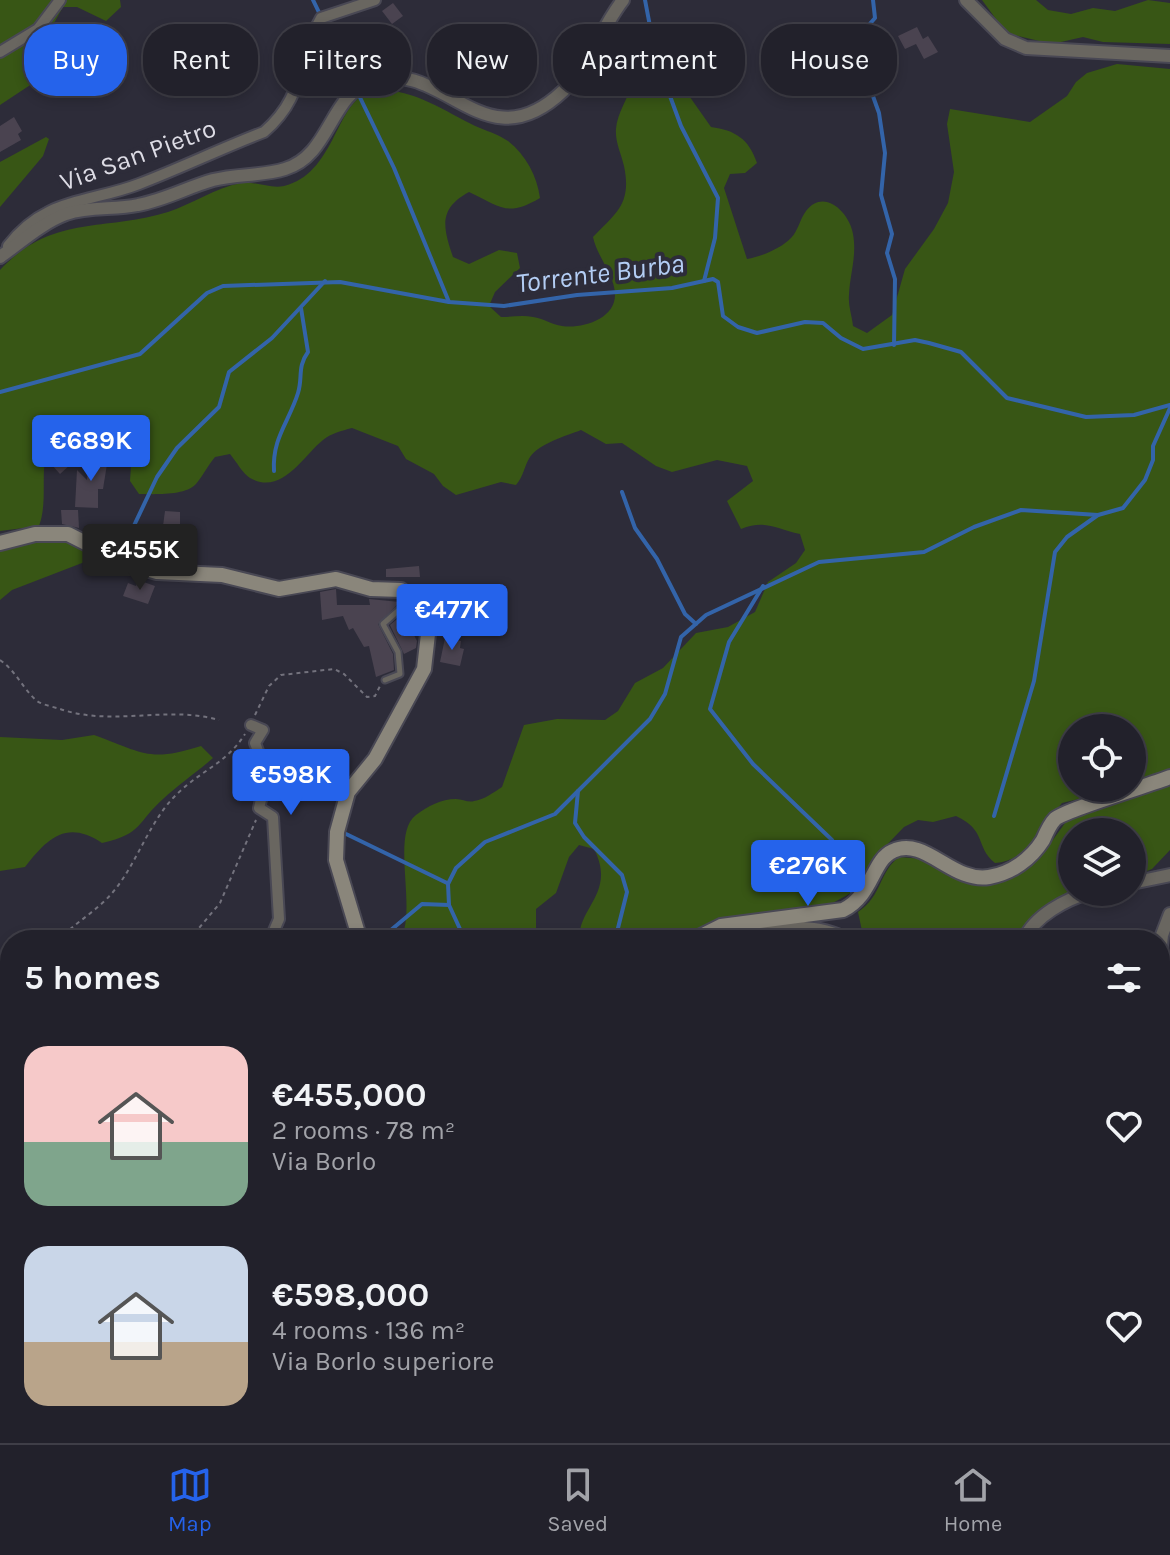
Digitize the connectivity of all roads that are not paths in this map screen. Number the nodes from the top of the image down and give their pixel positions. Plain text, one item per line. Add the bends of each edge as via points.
1 (60, 0) edge
2 (375, 0) edge
3 (623, 0) edge
4 (966, 0) edge
5 (0, 52) edge
6 (1170, 56) edge
7 (0, 257) edge
8 (0, 543) edge
9 (411, 598) junction
10 (385, 680) road end
11 (251, 725) road end
12 (1170, 777) edge
13 (1170, 875) edge
14 (1146, 880) edge
15 (1060, 906) edge
16 (750, 921) junction
17 (274, 930) edge
18 (357, 930) edge
19 (713, 930) edge
20 (826, 930) edge
21 (1029, 930) edge

1 - 5 street via 38,29
2 - 7 street, Via San Pietro via 321,18 309,38 299,88 280,119 264,132 137,185 75,199 37,219
3 - 7 street via 572,82 534,111 489,117 410,80 373,80 355,89 315,149 286,169 211,181 154,202 64,215
4 - 6 street via 1005,39 1026,48
8 - 9 main road via 35,534 68,534 125,563 157,572 222,575 279,589 336,579 371,589 401,590
9 - 10 lane via 383,624 398,652 400,674
9 - 18 main road via 428,634 424,669 375,759 348,792 337,832 336,860
11 - 17 street via 263,730 255,743 267,775 261,812 273,817 276,832 273,870 279,919
12 - 16 main road via 1057,817 1029,858 995,875 974,877 920,850 902,848 882,860 872,881 843,910
13 - 14 street
15 - 21 street
16 - 19 main road
16 - 20 street via 782,929 804,925

